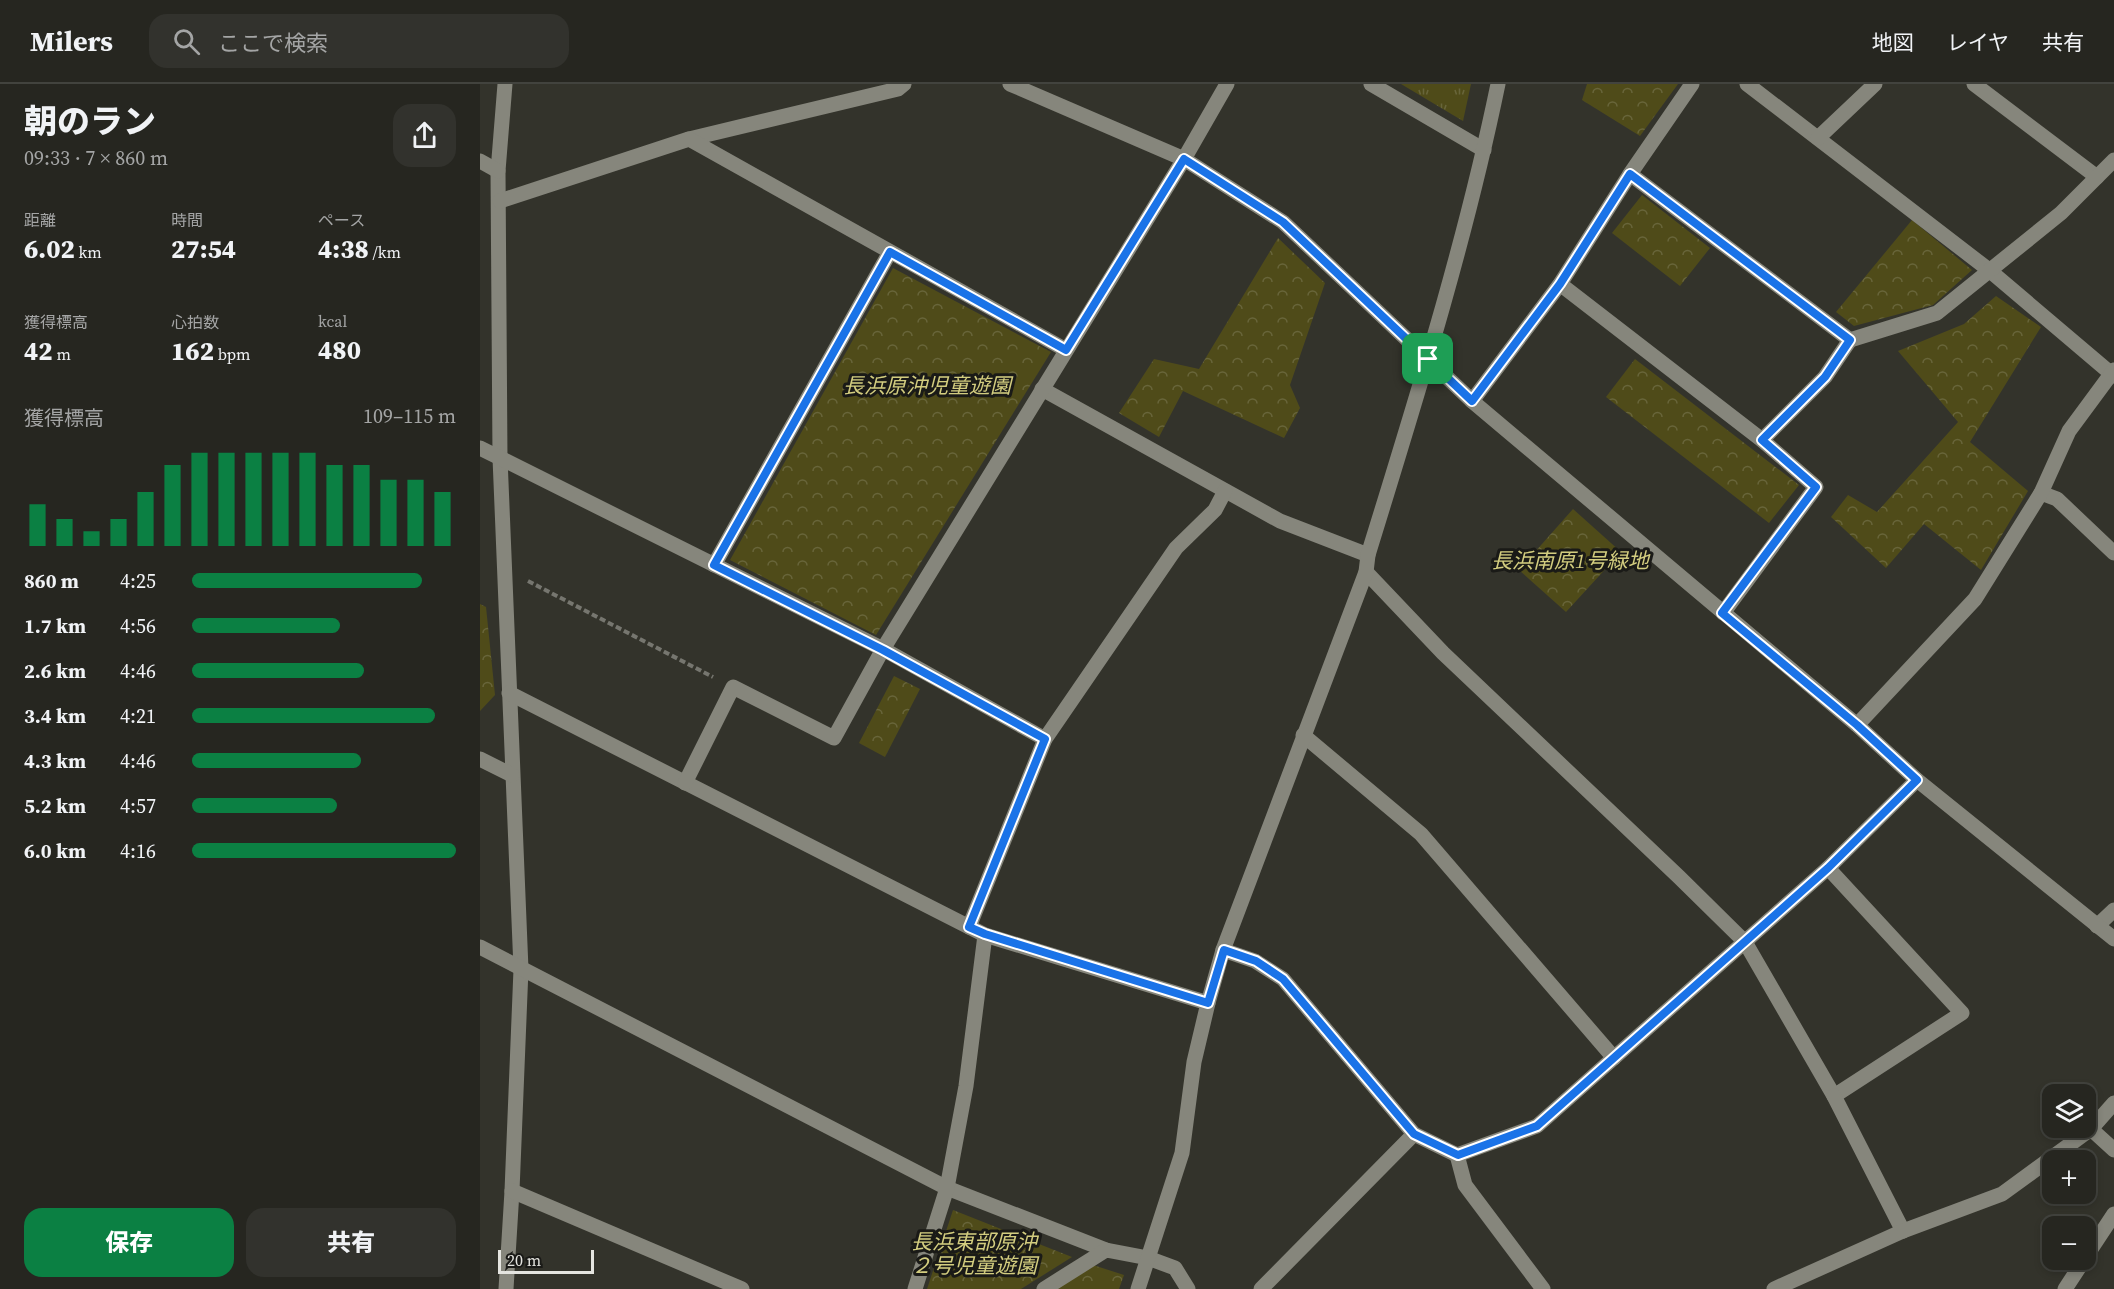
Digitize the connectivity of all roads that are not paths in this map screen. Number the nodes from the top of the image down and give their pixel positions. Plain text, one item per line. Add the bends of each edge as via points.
1 (505, 84) edge
2 (904, 84) edge
3 (1010, 84) edge
4 (1227, 84) edge
5 (1371, 84) edge
6 (1498, 84) edge
7 (1692, 84) edge
8 (1747, 84) edge
9 (1875, 84) edge
10 (1974, 84) edge
11 (1818, 138) junction
12 (689, 139) junction
13 (1484, 150) junction
14 (1184, 159) junction
15 (2114, 160) edge
16 (480, 161) edge
17 (498, 171) junction
18 (1630, 174) junction
19 (2097, 177) junction
20 (500, 201) junction
21 (890, 252) junction
22 (1989, 270) junction
23 (1560, 284) junction
24 (1850, 340) junction
25 (1066, 350) junction
26 (1428, 359) junction
27 (2113, 373) edge
28 (1042, 388) junction
29 (1472, 401) junction
30 (1762, 440) junction
31 (480, 448) edge
32 (500, 458) junction
33 (1225, 491) junction
34 (2041, 494) junction
35 (2114, 553) edge
36 (1368, 555) junction
37 (714, 565) junction
38 (1366, 572) junction
39 (1722, 613) junction
40 (883, 650) junction
41 (509, 693) junction
42 (1857, 725) junction
43 (1303, 735) junction
44 (1045, 739) junction
45 (480, 759) edge
46 (512, 775) junction
47 (1917, 780) junction
48 (686, 783) junction
49 (1828, 868) junction
50 (2114, 910) edge
51 (2097, 926) junction
52 (969, 927) junction
53 (985, 934) junction
54 (2114, 939) edge
55 (1744, 942) junction
56 (480, 947) edge
57 (1224, 950) junction
58 (521, 969) junction
59 (1208, 1003) junction
60 (1614, 1058) junction
61 (1834, 1096) junction
62 (2114, 1103) edge
63 (2096, 1123) edge
64 (1414, 1134) junction
65 (2096, 1134) edge
66 (2079, 1138) edge
67 (2114, 1150) edge
68 (1458, 1155) junction
69 (947, 1188) junction
70 (512, 1191) junction
71 (2114, 1214) edge
72 (1903, 1231) junction
73 (2096, 1241) edge
74 (1106, 1250) junction
75 (1148, 1258) junction
76 (2077, 1270) edge
77 (506, 1289) edge
78 (742, 1289) edge
79 (915, 1289) edge
80 (1044, 1289) edge
81 (1138, 1289) edge
82 (1188, 1289) edge
83 (1261, 1289) edge
84 (1543, 1289) edge
85 (1774, 1289) edge
86 (2065, 1289) edge

1 - 17 street
2 - 12 street via 898,89
3 - 14 street
4 - 14 street
5 - 13 street
6 - 13 street
7 - 18 street
8 - 11 street
9 - 11 street
10 - 19 street
11 - 22 street
12 - 20 street
12 - 21 street
13 - 26 street
14 - 25 street
14 - 26 street via 1283,222
15 - 19 street
16 - 17 street
17 - 20 street
18 - 23 street
18 - 24 street
19 - 22 street via 2061,213
20 - 32 street
21 - 25 street
21 - 37 street
22 - 24 street via 1937,313
22 - 27 street
23 - 29 street
23 - 30 street
24 - 30 street via 1825,377
25 - 28 street
26 - 29 street
26 - 36 street
27 - 34 street via 2069,431
28 - 33 street
28 - 40 street
29 - 39 street
30 - 39 street via 1816,487
31 - 32 street
32 - 37 street
32 - 41 street
33 - 36 street via 1280,521
33 - 44 street via 1215,510 1176,548
34 - 35 street via 2057,499
34 - 42 street via 1975,599
36 - 38 street
37 - 40 street
38 - 43 street
38 - 55 street via 1443,653
39 - 42 street
40 - 44 street
40 - 48 street via 834,738 733,687
41 - 46 street
41 - 48 street
42 - 47 street
43 - 57 street
43 - 60 street via 1421,834
44 - 52 street
45 - 46 street
46 - 58 street
47 - 49 street
47 - 51 street
48 - 52 street
49 - 55 street
49 - 61 street via 1962,1013
50 - 51 street
51 - 54 street
52 - 53 street
53 - 59 street
53 - 69 street via 966,1086
55 - 60 street
55 - 61 street
56 - 58 street
57 - 59 street
57 - 64 street via 1256,961 1283,979
58 - 69 street
58 - 70 street
59 - 75 street via 1194,1062 1182,1154
60 - 68 street via 1537,1126
61 - 72 street
62 - 63 street
64 - 68 street
64 - 83 street
65 - 67 street
66 - 72 street via 2002,1194
68 - 84 street via 1465,1185
69 - 74 street
69 - 79 street
70 - 77 street
70 - 78 street
71 - 73 street
72 - 85 street
74 - 75 street
74 - 80 street
75 - 81 street
75 - 82 street via 1175,1268
76 - 86 street

